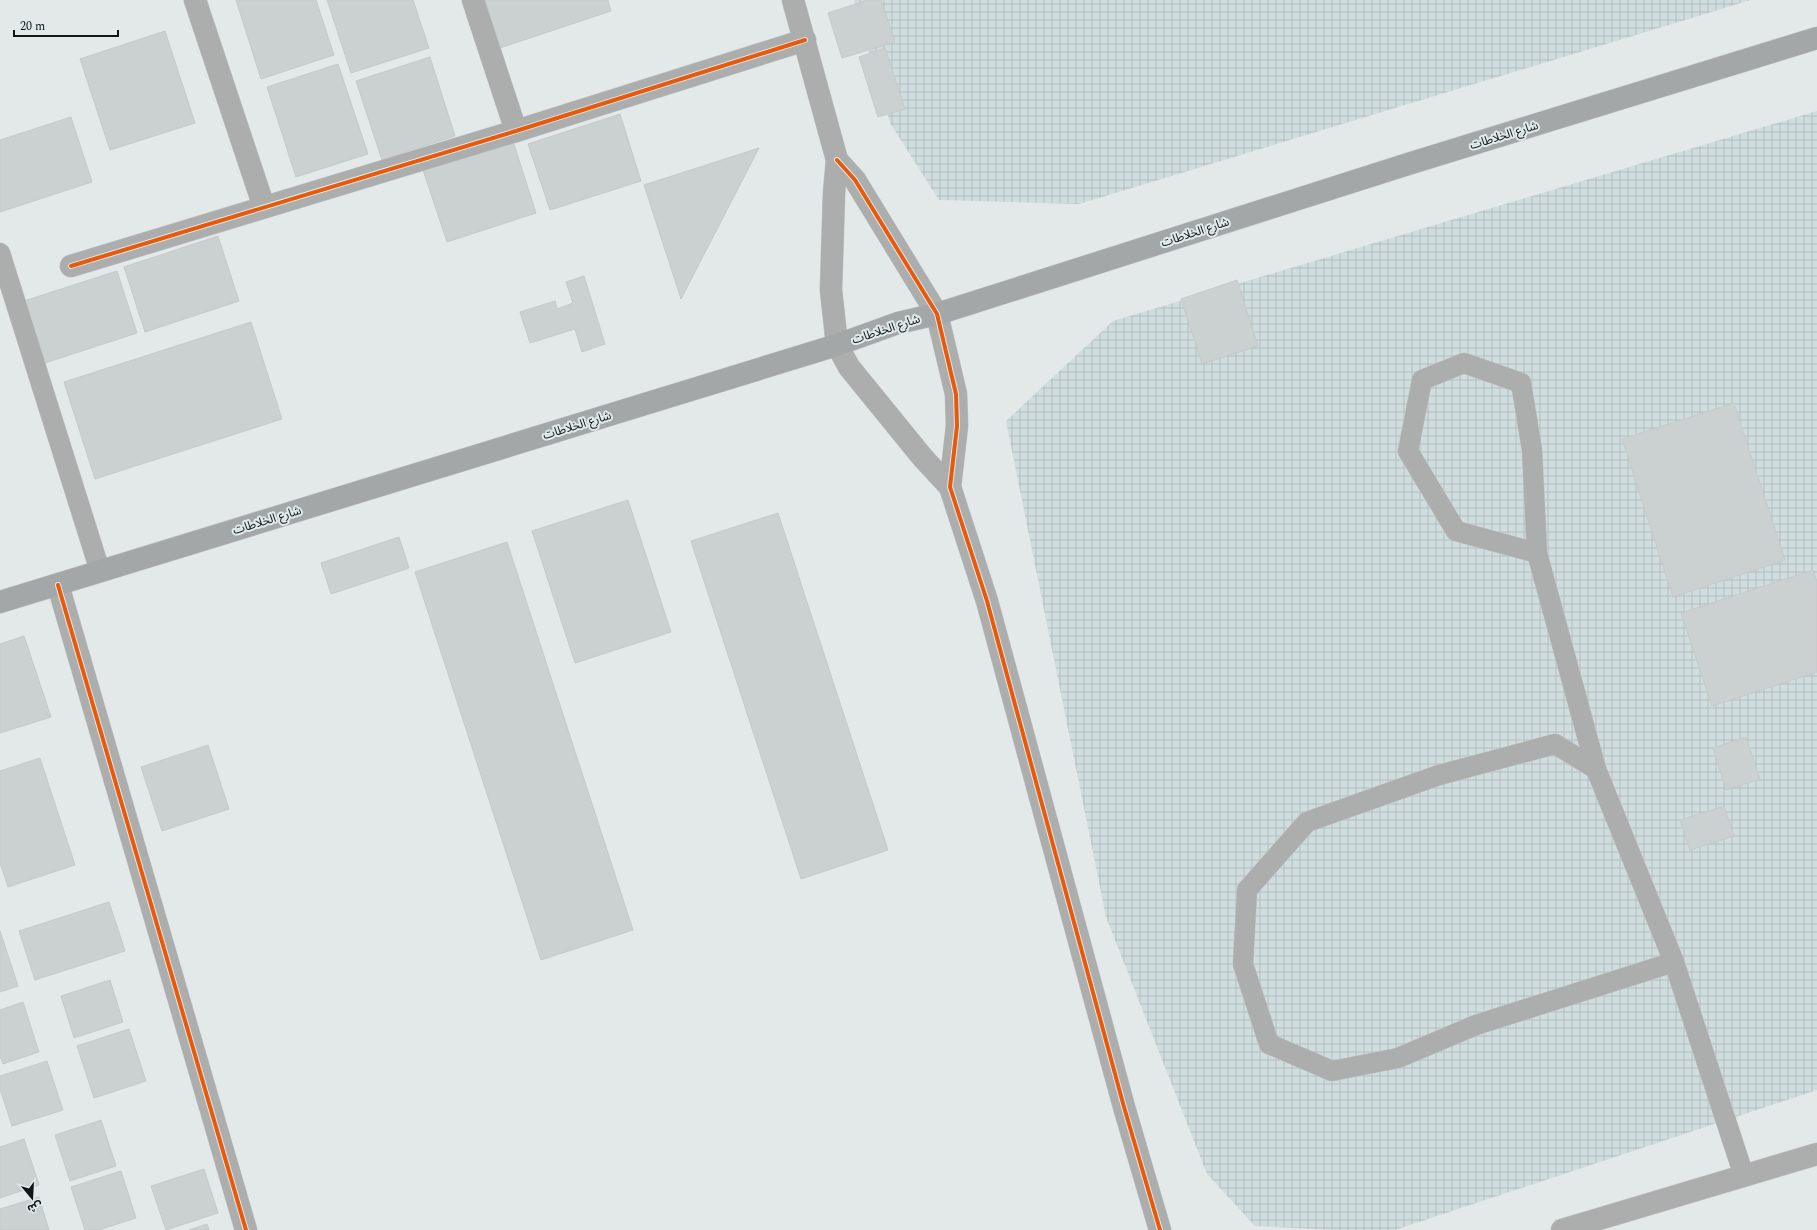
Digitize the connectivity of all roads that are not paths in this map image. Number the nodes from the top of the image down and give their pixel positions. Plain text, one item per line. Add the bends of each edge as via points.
1 (195, 0) edge
2 (473, 0) edge
3 (793, 0) edge
4 (1817, 38) edge
5 (805, 40) junction
6 (516, 131) junction
7 (837, 160) junction
8 (264, 207) junction
9 (0, 253) edge
10 (71, 266) dead end
11 (937, 314) junction
12 (837, 345) junction
13 (950, 487) junction
14 (1537, 553) junction
15 (100, 571) junction
16 (58, 585) junction
17 (0, 602) edge
18 (1596, 769) junction
19 (1674, 962) junction
20 (1817, 1154) edge
21 (1744, 1176) junction
22 (246, 1230) edge
23 (1160, 1230) edge
24 (1562, 1230) edge

1 - 8 street
2 - 6 street
3 - 5 street
4 - 11 main road, شارع الخلاطات
5 - 6 street
5 - 7 street
6 - 8 street
7 - 11 street via 855,180
7 - 12 street via 831,290
8 - 10 street
9 - 15 lane
11 - 12 main road, شارع الخلاطات via 898,323
11 - 13 street via 956,394 957,426
12 - 13 street via 849,367
12 - 15 main road, شارع الخلاطات
13 - 23 street via 987,601 1122,1100
14 - 14 lane via 1532,450 1521,383 1464,363 1422,380 1408,451 1456,531
14 - 18 lane
15 - 16 main road, شارع الخلاطات
16 - 17 main road, شارع الخلاطات
16 - 22 street
18 - 19 lane
18 - 19 lane via 1554,744 1439,775 1307,822 1247,890 1243,964 1269,1044 1332,1070 1398,1058 1476,1025
19 - 21 lane
20 - 21 street
21 - 24 street

